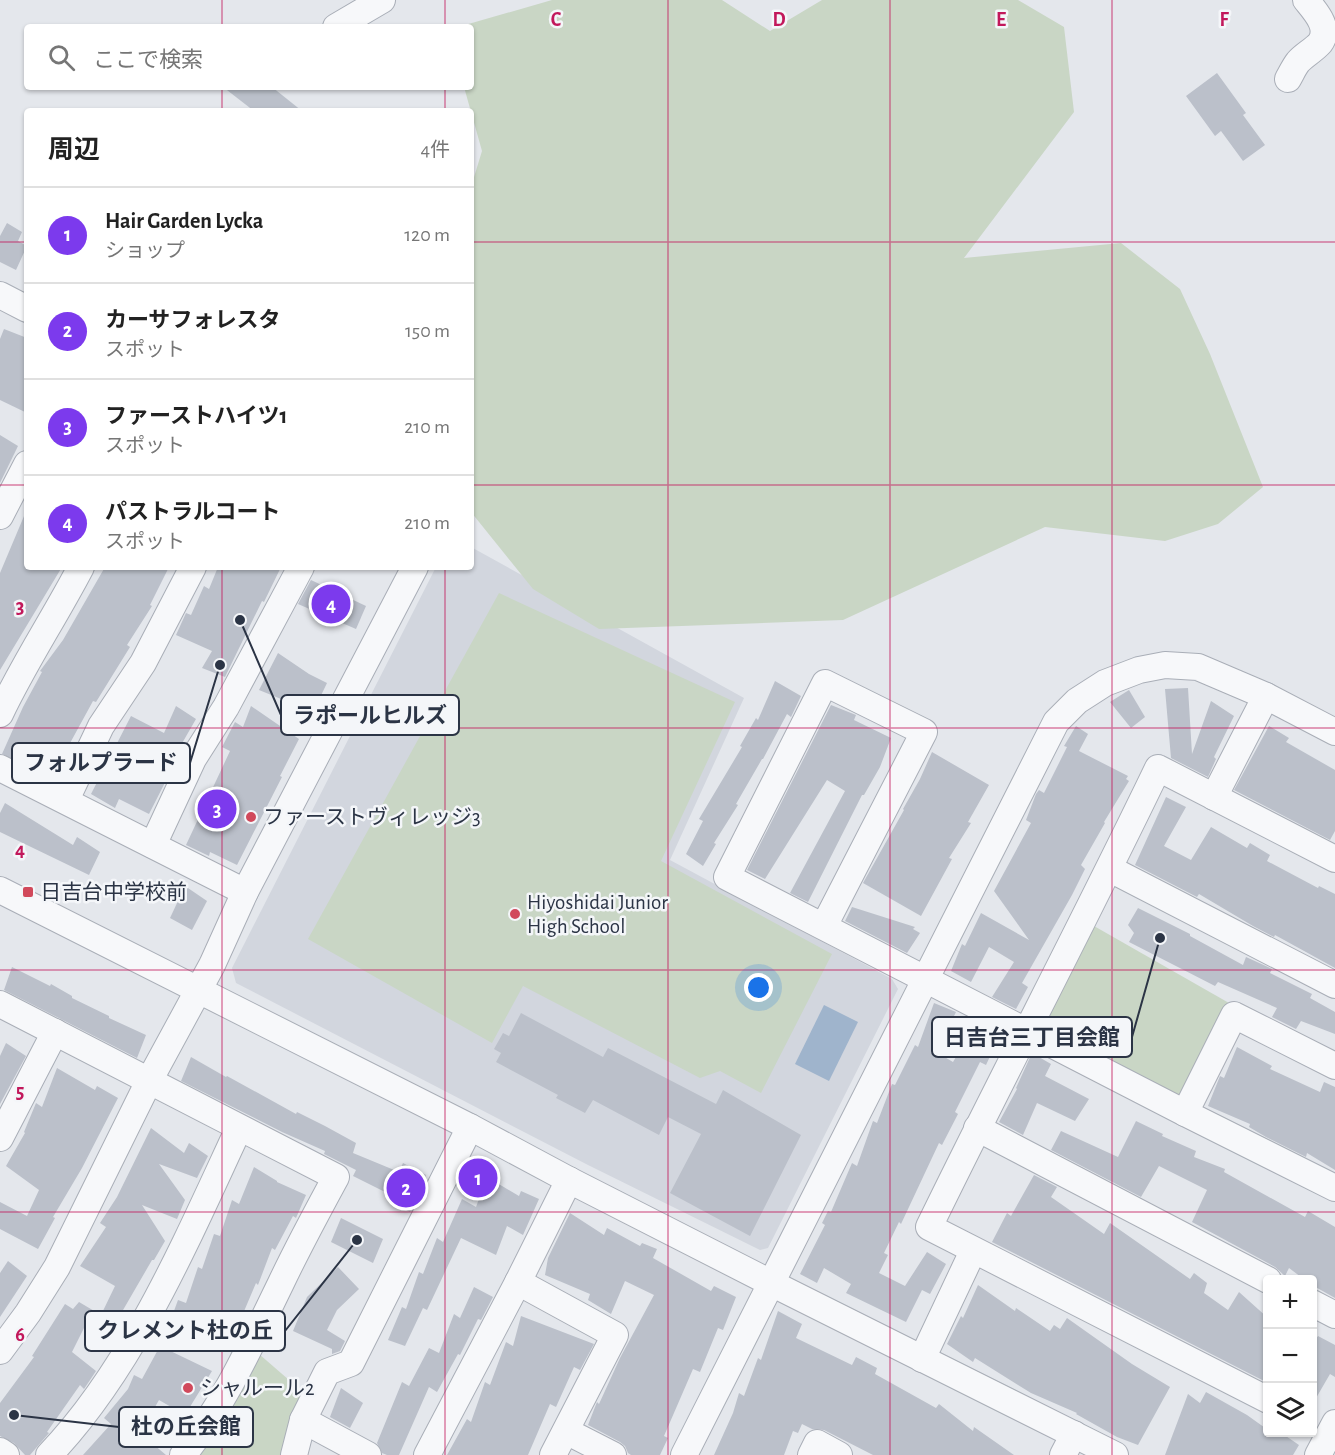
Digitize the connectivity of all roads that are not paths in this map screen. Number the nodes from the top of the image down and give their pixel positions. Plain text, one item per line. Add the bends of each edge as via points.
1 (382, 0) edge
2 (1306, 0) edge
3 (341, 24) edge
4 (1288, 79) dead end
5 (1, 297) edge
6 (24, 308) edge
7 (24, 470) edge
8 (0, 516) edge
9 (79, 570) edge
10 (191, 570) edge
11 (299, 570) edge
12 (413, 570) edge
13 (1266, 696) junction
14 (0, 714) edge
15 (1335, 732) edge
16 (0, 768) edge
17 (1214, 797) junction
18 (66, 800) junction
19 (153, 844) junction
20 (1335, 859) edge
21 (1110, 869) junction
22 (0, 890) edge
23 (245, 892) junction
24 (824, 926) junction
25 (925, 978) junction
26 (1335, 985) edge
27 (200, 989) junction
28 (0, 1004) edge
29 (1028, 1031) junction
30 (55, 1032) junction
31 (1335, 1066) edge
32 (149, 1081) junction
33 (1185, 1113) junction
34 (470, 1126) junction
35 (239, 1128) junction
36 (977, 1128) junction
37 (0, 1138) edge
38 (569, 1180) junction
39 (1335, 1188) edge
40 (973, 1251) junction
41 (1263, 1277) edge
42 (518, 1282) junction
43 (771, 1283) junction
44 (1317, 1306) edge
45 (1335, 1315) edge
46 (0, 1351) edge
47 (922, 1359) junction
48 (1263, 1397) edge
49 (303, 1420) junction
50 (1326, 1426) edge
51 (566, 1431) junction
52 (1068, 1444) edge
53 (0, 1451) edge
54 (6, 1455) edge
55 (49, 1455) edge
56 (183, 1455) edge
57 (294, 1455) edge
58 (368, 1455) edge
59 (427, 1455) edge
60 (553, 1455) edge
61 (613, 1455) edge
62 (684, 1455) edge
63 (811, 1455) edge
64 (840, 1455) edge
65 (1115, 1455) edge
66 (1318, 1455) edge

1 - 3 street
2 - 4 street via 1319,16 1323,37
5 - 6 street
7 - 8 street
9 - 14 street
10 - 18 street via 142,663 101,726
11 - 19 street via 226,707 193,759
12 - 23 street
13 - 15 street
13 - 17 street
13 - 25 street via 1198,667 1165,665 1105,683 1077,701 1056,722
16 - 18 street
17 - 20 street
17 - 21 street via 1158,768
18 - 19 street
19 - 23 street
21 - 26 street
21 - 29 street
22 - 27 street
23 - 27 street
24 - 24 street via 924,732 825,683 727,877
24 - 25 street
25 - 29 street
25 - 43 street
27 - 32 street
27 - 34 street
28 - 30 street
29 - 33 street
29 - 36 street
30 - 32 street
30 - 37 street
31 - 33 street via 1234,1015
32 - 35 street
32 - 46 street via 57,1267
33 - 39 street
34 - 38 street
34 - 49 street via 351,1363 327,1372
35 - 55 street via 151,1309 103,1390
35 - 56 street via 336,1177 242,1364
36 - 40 street via 928,1227
36 - 41 street
38 - 42 street
38 - 43 street
40 - 47 street
40 - 48 street
42 - 51 street via 615,1335
42 - 59 street
43 - 47 street
43 - 62 street
44 - 45 street
47 - 52 street
49 - 57 street
49 - 58 street
50 - 66 street
51 - 60 street
51 - 61 street
52 - 65 street
53 - 54 street
63 - 64 street via 817,1443

